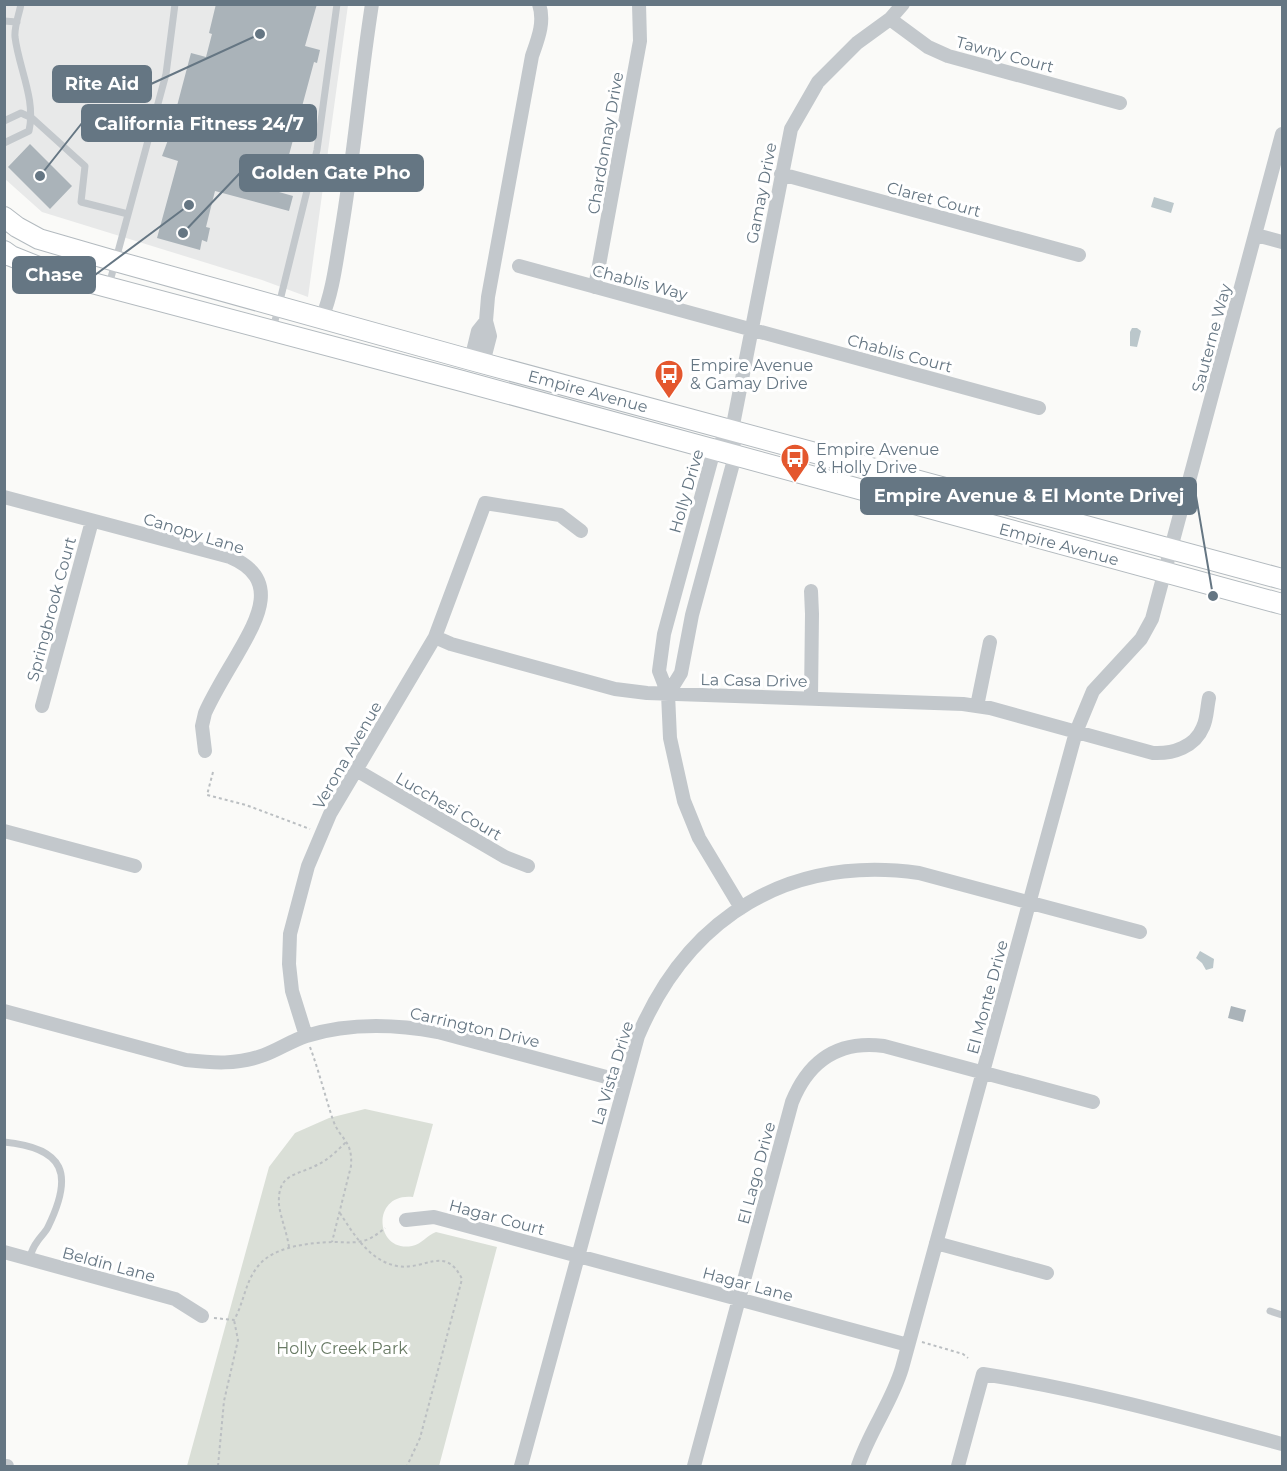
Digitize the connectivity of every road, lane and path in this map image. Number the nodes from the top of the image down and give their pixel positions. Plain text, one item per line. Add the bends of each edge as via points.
1 (21, 4) edge
2 (175, 4) edge
3 (337, 4) edge
4 (372, 4) edge
5 (539, 4) edge
6 (639, 4) edge
7 (903, 4) edge
8 (890, 19) junction
9 (4, 21) edge
10 (17, 22) junction
11 (1120, 103) dead end
12 (32, 118) junction
13 (4, 121) edge
14 (1282, 134) edge
15 (4, 143) edge
16 (781, 174) junction
17 (128, 214) junction
18 (4, 217) edge
19 (1256, 235) junction
20 (1282, 242) edge
21 (4, 251) edge
22 (1079, 255) dead end
23 (115, 261) junction
24 (519, 266) dead end
25 (108, 287) junction
26 (595, 287) junction
27 (279, 306) junction
28 (322, 318) junction
29 (752, 330) junction
30 (272, 332) junction
31 (477, 361) junction
32 (390, 362) junction
33 (1039, 408) dead end
34 (732, 429) junction
35 (714, 450) junction
36 (735, 456) junction
37 (4, 497) edge
38 (92, 521) junction
39 (581, 531) dead end
40 (1171, 550) junction
41 (1165, 573) junction
42 (1282, 579) edge
43 (811, 591) dead end
44 (1282, 604) edge
45 (435, 637) junction
46 (990, 642) dead end
47 (668, 694) junction
48 (811, 698) junction
49 (1209, 698) dead end
50 (42, 706) dead end
51 (977, 706) junction
52 (1076, 732) junction
53 (205, 751) dead end
54 (356, 770) junction
55 (213, 772) dead end
56 (310, 829) dead end
57 (4, 831) edge
58 (135, 866) dead end
59 (528, 866) dead end
60 (1029, 903) junction
61 (741, 908) junction
62 (1140, 932) dead end
63 (4, 1011) edge
64 (306, 1036) junction
65 (983, 1073) junction
66 (625, 1082) junction
67 (1093, 1102) dead end
68 (4, 1142) edge
69 (347, 1142) junction
70 (340, 1214) junction
71 (406, 1220) dead end
72 (385, 1228) dead end
73 (358, 1241) junction
74 (332, 1242) junction
75 (936, 1243) junction
76 (289, 1247) junction
77 (4, 1252) edge
78 (578, 1256) junction
79 (29, 1259) junction
80 (1047, 1273) dead end
81 (739, 1299) junction
82 (1270, 1311) dead end
83 (1282, 1315) edge
84 (202, 1316) joint
85 (234, 1320) junction
86 (922, 1342) dead end
87 (908, 1345) junction
88 (968, 1358) dead end
89 (1282, 1444) edge
90 (218, 1467) edge
91 (407, 1467) edge
92 (522, 1467) edge
93 (694, 1467) edge
94 (858, 1467) edge
95 (958, 1467) edge

1 - 10 lane
2 - 17 lane via 166,75
3 - 27 lane via 317,150
4 - 28 street via 350,181 333,285
5 - 31 street via 541,30 530,68 488,297 486,321 490,336
6 - 26 street, Chardonnay Drive via 640,41
7 - 8 street, Gamay Drive
8 - 11 street, Tawny Court via 928,47 948,56
8 - 16 street, Gamay Drive via 857,43 818,82 791,129
9 - 10 lane
10 - 12 lane via 15,35
12 - 13 lane via 21,113
12 - 15 lane via 29,131
12 - 17 lane via 85,166 81,202
14 - 19 street, Sauterne Way
16 - 22 street, Claret Court
16 - 29 street, Gamay Drive
17 - 23 lane
18 - 23 main road, Empire Avenue via 39,239
19 - 20 street
19 - 40 street, Sauterne Way
21 - 25 main road, Empire Avenue via 51,272
23 - 25 lane
23 - 27 main road, Empire Avenue
24 - 26 street, Chablis Way
25 - 30 main road, Empire Avenue
26 - 29 street, Chablis Way
27 - 28 main road, Empire Avenue
27 - 30 lane
28 - 31 main road, Empire Avenue
29 - 33 street, Chablis Court
29 - 34 street, Gamay Drive
30 - 32 main road, Empire Avenue
31 - 32 main road via 470,374 421,361
31 - 34 main road, Empire Avenue
32 - 35 main road, Empire Avenue
34 - 35 street, Holly Drive
34 - 36 street
34 - 40 main road, Empire Avenue
35 - 36 main road, Empire Avenue
35 - 47 street, Holly Drive via 664,634 659,672
36 - 41 main road, Empire Avenue
36 - 47 street via 692,615 681,673
37 - 38 street, Canopy Lane
38 - 50 street, Springbrook Court
38 - 53 street, Canopy Lane via 230,557 242,562 255,576 260,611 205,713
39 - 45 street, Verona Avenue via 560,515 485,503
40 - 41 street, El Monte Drive
40 - 42 main road, Empire Avenue
41 - 44 main road, Empire Avenue
41 - 52 street, El Monte Drive via 1152,619 1141,639 1094,692
43 - 48 street
45 - 47 street, La Casa Drive via 615,688
45 - 54 street, Verona Avenue
46 - 51 street
47 - 48 street, La Casa Drive
47 - 61 street, Holly Drive via 670,738 684,801 699,838
48 - 51 street, La Casa Drive
49 - 52 street, La Casa Drive via 1203,728 1193,741 1168,753 1153,753
51 - 52 street, La Casa Drive
52 - 60 street, El Monte Drive
54 - 59 street, Lucchesi Court via 505,857
54 - 64 street, Verona Avenue via 318,839 290,934 292,991
55 - 56 path via 207,795
57 - 58 street
60 - 61 street, La Vista Drive via 919,873 868,869 790,883
60 - 62 street, La Vista Drive
60 - 65 street, El Monte Drive
61 - 66 street, La Vista Drive via 703,937 664,984 638,1036
63 - 64 street, Carrington Drive via 186,1060 216,1064 264,1055
64 - 66 street, Carrington Drive via 368,1026 414,1027
64 - 69 path via 334,1123
65 - 67 street, El Lago Drive
65 - 75 street, El Monte Drive
65 - 81 street, El Lago Drive via 864,1043 826,1056 811,1069 792,1102
66 - 78 street, La Vista Drive
68 - 79 lane via 35,1146 53,1157 60,1169 61,1190 53,1216
69 - 70 path via 351,1166
69 - 76 path via 317,1166 284,1181 279,1208
70 - 73 path
70 - 74 path
71 - 78 street, Hagar Court via 434,1217
72 - 73 path
73 - 74 path
73 - 91 path via 377,1258 396,1266 447,1261 457,1267 462,1279 420,1438
74 - 76 path
75 - 80 street
75 - 87 street, El Monte Drive
76 - 85 path via 259,1265
77 - 79 street, Beldin Lane
78 - 81 street, Hagar Lane
78 - 92 street, La Vista Drive
79 - 84 street, Beldin Lane via 175,1299
81 - 87 street, Hagar Lane
81 - 93 street, El Lago Drive
82 - 83 lane
84 - 85 path
85 - 90 path via 238,1340 224,1401
86 - 88 path
87 - 94 street, El Monte Drive via 898,1382 864,1447
89 - 95 street via 1047,1384 983,1374

